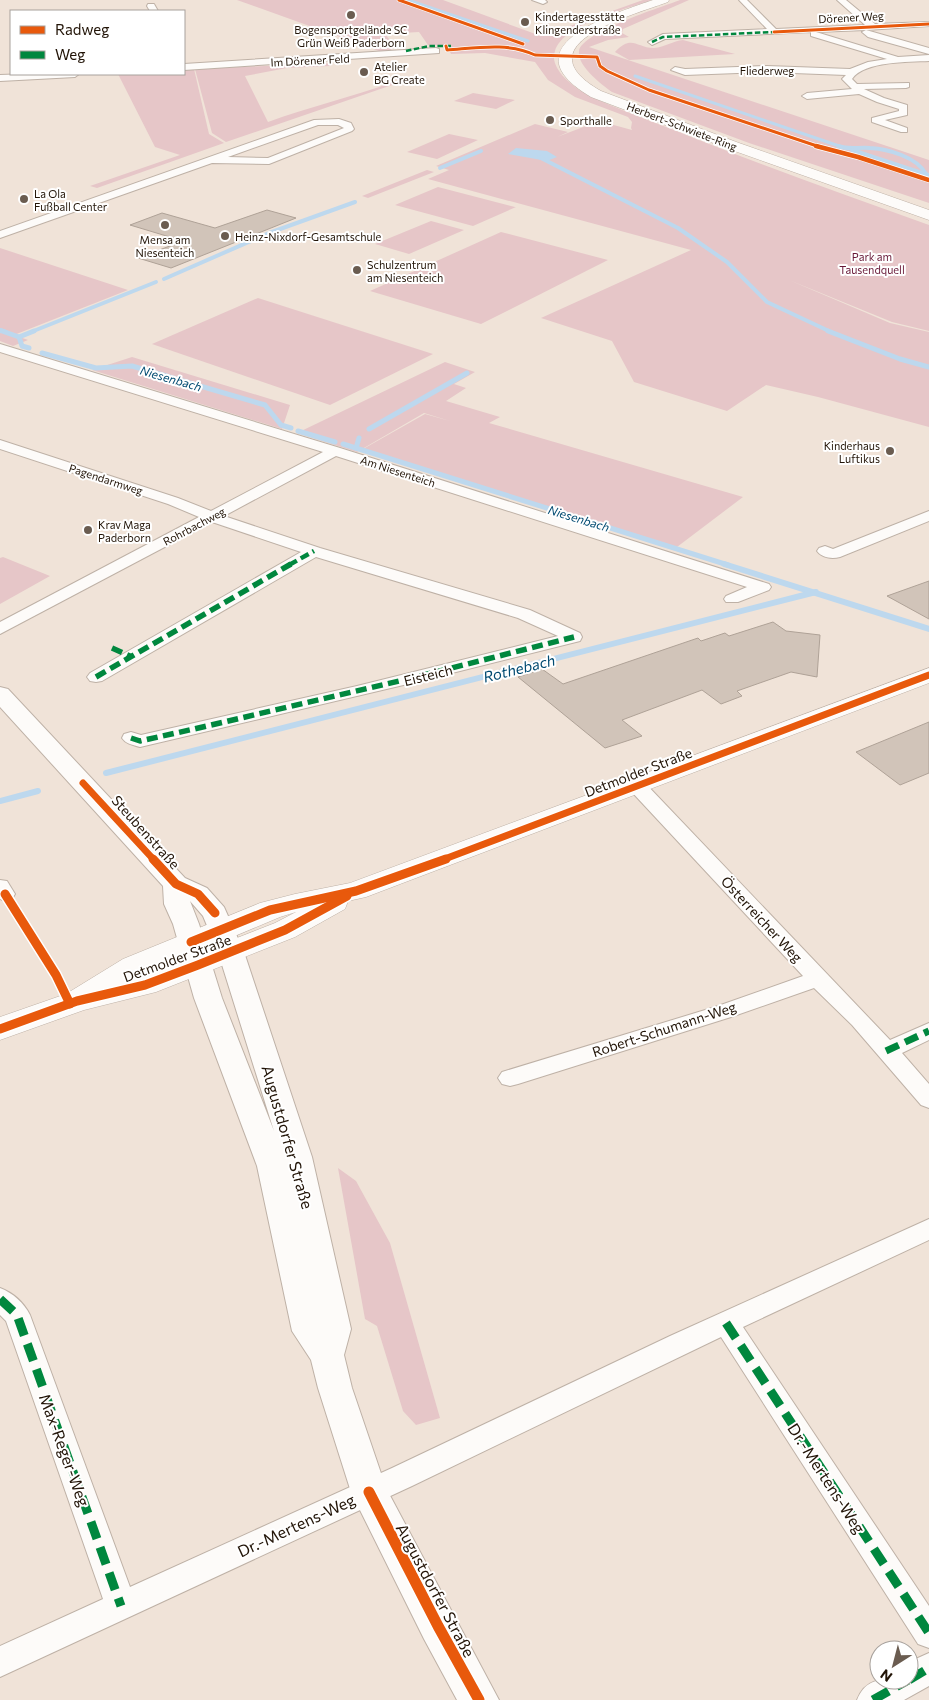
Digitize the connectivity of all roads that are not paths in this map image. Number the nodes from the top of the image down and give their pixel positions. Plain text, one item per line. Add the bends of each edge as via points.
1 (664, 0) edge
2 (743, 0) edge
3 (841, 0) edge
4 (929, 24) edge
5 (873, 27) junction
6 (861, 28) junction
7 (808, 31) junction
8 (774, 32) junction
9 (652, 42) dead end
10 (436, 51) dead end
11 (929, 51) edge
12 (929, 58) edge
13 (900, 60) junction
14 (185, 67) edge
15 (850, 72) junction
16 (57, 75) edge
17 (0, 78) edge
18 (695, 81) dead end
19 (906, 85) dead end
20 (858, 89) junction
21 (807, 96) dead end
22 (904, 130) dead end
23 (249, 147) junction
24 (275, 159) junction
25 (213, 160) junction
26 (929, 215) edge
27 (0, 235) edge
28 (0, 348) edge
29 (0, 444) edge
30 (335, 451) junction
31 (929, 516) edge
32 (212, 517) junction
33 (314, 551) junction
34 (825, 551) dead end
35 (732, 599) dead end
36 (0, 629) edge
37 (112, 648) dead end
38 (132, 656) junction
39 (929, 675) edge
40 (96, 677) dead end
41 (0, 694) edge
42 (131, 738) dead end
43 (637, 786) junction
44 (176, 884) junction
45 (227, 941) junction
46 (195, 954) junction
47 (818, 979) junction
48 (0, 1029) edge
49 (929, 1031) edge
50 (886, 1051) junction
51 (510, 1078) dead end
52 (929, 1099) edge
53 (929, 1229) edge
54 (0, 1299) edge
55 (726, 1323) junction
56 (327, 1355) junction
57 (369, 1492) junction
58 (121, 1606) junction
59 (929, 1633) edge
60 (0, 1662) edge
61 (891, 1690) edge
62 (479, 1700) edge
63 (873, 1700) edge

1 - 26 main road, Herbert-Schwiete-Ring via 596,26 572,41 563,60 567,70 576,81 596,94
2 - 8 street
3 - 5 street
4 - 5 street, Dörener Weg
5 - 6 street, Dörener Weg
6 - 7 street, Dörener Weg
6 - 11 street, Dörener Weg via 871,35
7 - 8 street, Dörener Weg
7 - 13 street, Dörener Weg
8 - 9 street, Dörener Weg via 663,37
10 - 14 street, Im Dörener Feld
12 - 13 street, Fliederweg
13 - 15 street, Fliederweg via 866,65
15 - 18 street, Fliederweg via 767,69 680,71 679,76
15 - 20 street via 847,79
16 - 17 street
19 - 20 street
20 - 21 street
20 - 22 street via 879,101 904,107 904,113 870,119
23 - 24 street via 277,150
23 - 24 street via 317,122 348,125 346,131
23 - 25 street
24 - 25 street
25 - 27 street
28 - 30 street, Am Niesenteich
29 - 32 street, Pagendarmweg
30 - 32 street, Rohrbachweg
30 - 35 street, Am Niesenteich via 763,587
31 - 34 street via 834,554
32 - 33 street, Eisteich
32 - 36 street, Rohrbachweg
33 - 38 street
33 - 42 street, Eisteich via 524,614 574,637 442,672 237,719 140,741
37 - 38 street
38 - 40 street
39 - 43 main road, Detmolder Straße
41 - 44 street, Steubenstraße
43 - 45 main road, Detmolder Straße via 356,891 311,917
43 - 47 street, Österreicher Weg
44 - 45 street, Steubenstraße via 198,894 215,913
44 - 46 street, Steubenstraße via 177,904
45 - 46 main road, Detmolder Straße
45 - 56 street, Augustdorfer Straße via 297,1157 334,1329
46 - 48 main road, Detmolder Straße via 134,966 77,1001
46 - 56 street, Augustdorfer Straße via 208,998 272,1166 309,1331
47 - 50 street, Österreicher Weg
47 - 51 street, Robert-Schumann-Weg
49 - 50 street
50 - 52 street, Österreicher Weg
53 - 55 street, Dr.-Mertens-Weg
54 - 58 street, Max-Reger-Weg via 17,1316
55 - 57 street, Dr.-Mertens-Weg
55 - 59 street, Dr.-Mertens-Weg
56 - 57 street, Augustdorfer Straße
57 - 58 street, Dr.-Mertens-Weg
57 - 62 street, Augustdorfer Straße
58 - 60 street, Dr.-Mertens-Weg
61 - 63 street

